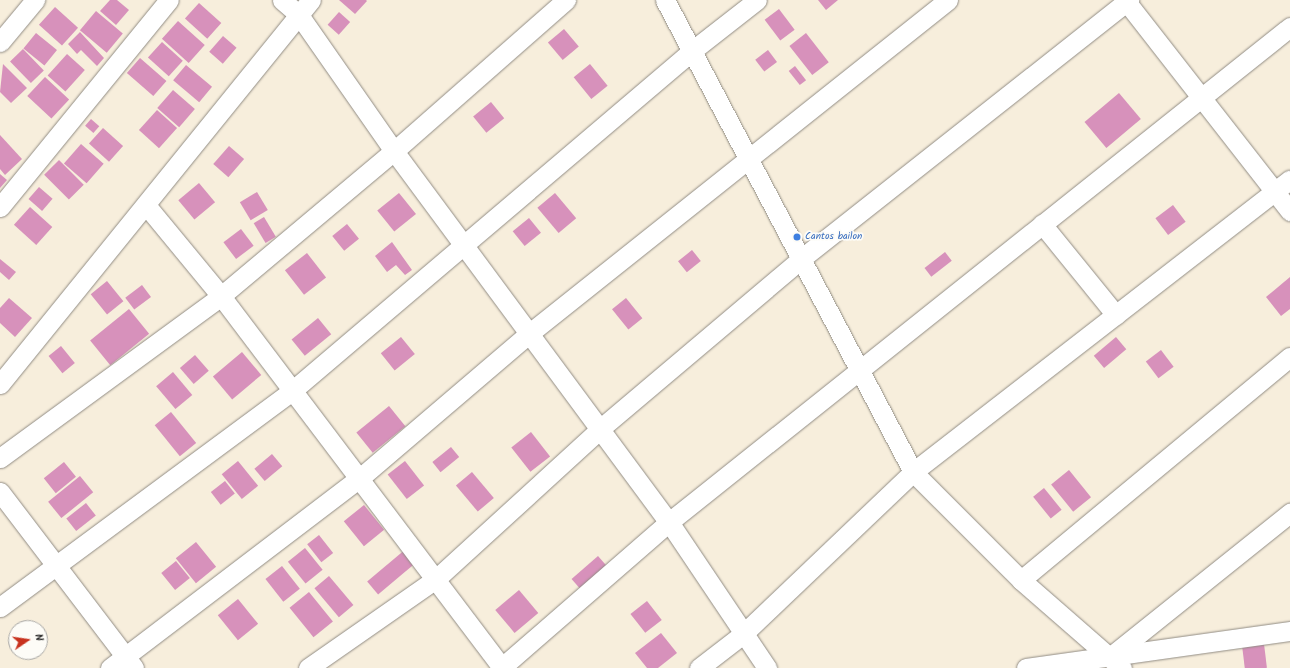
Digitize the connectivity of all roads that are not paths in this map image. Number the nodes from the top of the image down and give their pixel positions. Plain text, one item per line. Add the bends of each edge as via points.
1 (35, 0) edge
2 (168, 0) edge
3 (282, 0) edge
4 (312, 0) edge
5 (566, 0) edge
6 (665, 0) edge
7 (757, 0) edge
8 (948, 0) edge
9 (1127, 1) edge
10 (299, 15) junction
11 (1290, 27) edge
12 (0, 42) edge
13 (693, 50) junction
14 (1201, 98) junction
15 (394, 151) junction
16 (748, 156) junction
17 (1290, 180) edge
18 (1275, 192) junction
19 (146, 205) junction
20 (0, 207) edge
21 (1290, 211) edge
22 (1042, 224) junction
23 (464, 247) junction
24 (802, 258) junction
25 (221, 296) junction
26 (1116, 315) junction
27 (531, 332) junction
28 (1290, 357) edge
29 (860, 370) junction
30 (0, 384) edge
31 (293, 390) junction
32 (601, 428) junction
33 (0, 458) edge
34 (913, 472) junction
35 (361, 477) junction
36 (0, 492) edge
37 (1290, 513) edge
38 (669, 522) junction
39 (56, 565) junction
40 (437, 578) junction
41 (1021, 580) junction
42 (0, 607) edge
43 (1290, 631) edge
44 (743, 634) junction
45 (130, 662) edge
46 (1116, 662) edge
47 (110, 668) edge
48 (308, 668) edge
49 (502, 668) edge
50 (699, 668) edge
51 (767, 668) edge
52 (1026, 668) edge

1 - 12 street
2 - 20 street
3 - 10 street
4 - 10 street
5 - 15 street
6 - 13 street
7 - 13 street
8 - 16 street
9 - 14 street
9 - 24 street
10 - 15 street
10 - 19 street
11 - 14 street
13 - 16 street
13 - 23 street
14 - 18 street
14 - 22 street
15 - 23 street
15 - 25 street
16 - 24 street
16 - 27 street
17 - 18 street
18 - 21 street
18 - 26 street
19 - 25 street
19 - 30 street
22 - 26 street
22 - 29 street
23 - 27 street
23 - 31 street
24 - 29 street
24 - 32 street
25 - 31 street
25 - 33 street
26 - 34 street
27 - 32 street
27 - 35 street
28 - 41 street
29 - 34 street
29 - 38 street
31 - 35 street
31 - 39 street
32 - 38 street
32 - 40 street
34 - 41 street
34 - 44 street
35 - 40 street
35 - 45 street
36 - 39 street
37 - 46 street
38 - 44 street
38 - 49 street
39 - 42 street
39 - 45 street
40 - 48 street
40 - 49 street
41 - 46 street
43 - 46 street
44 - 50 street
44 - 51 street
45 - 47 street
46 - 52 street

